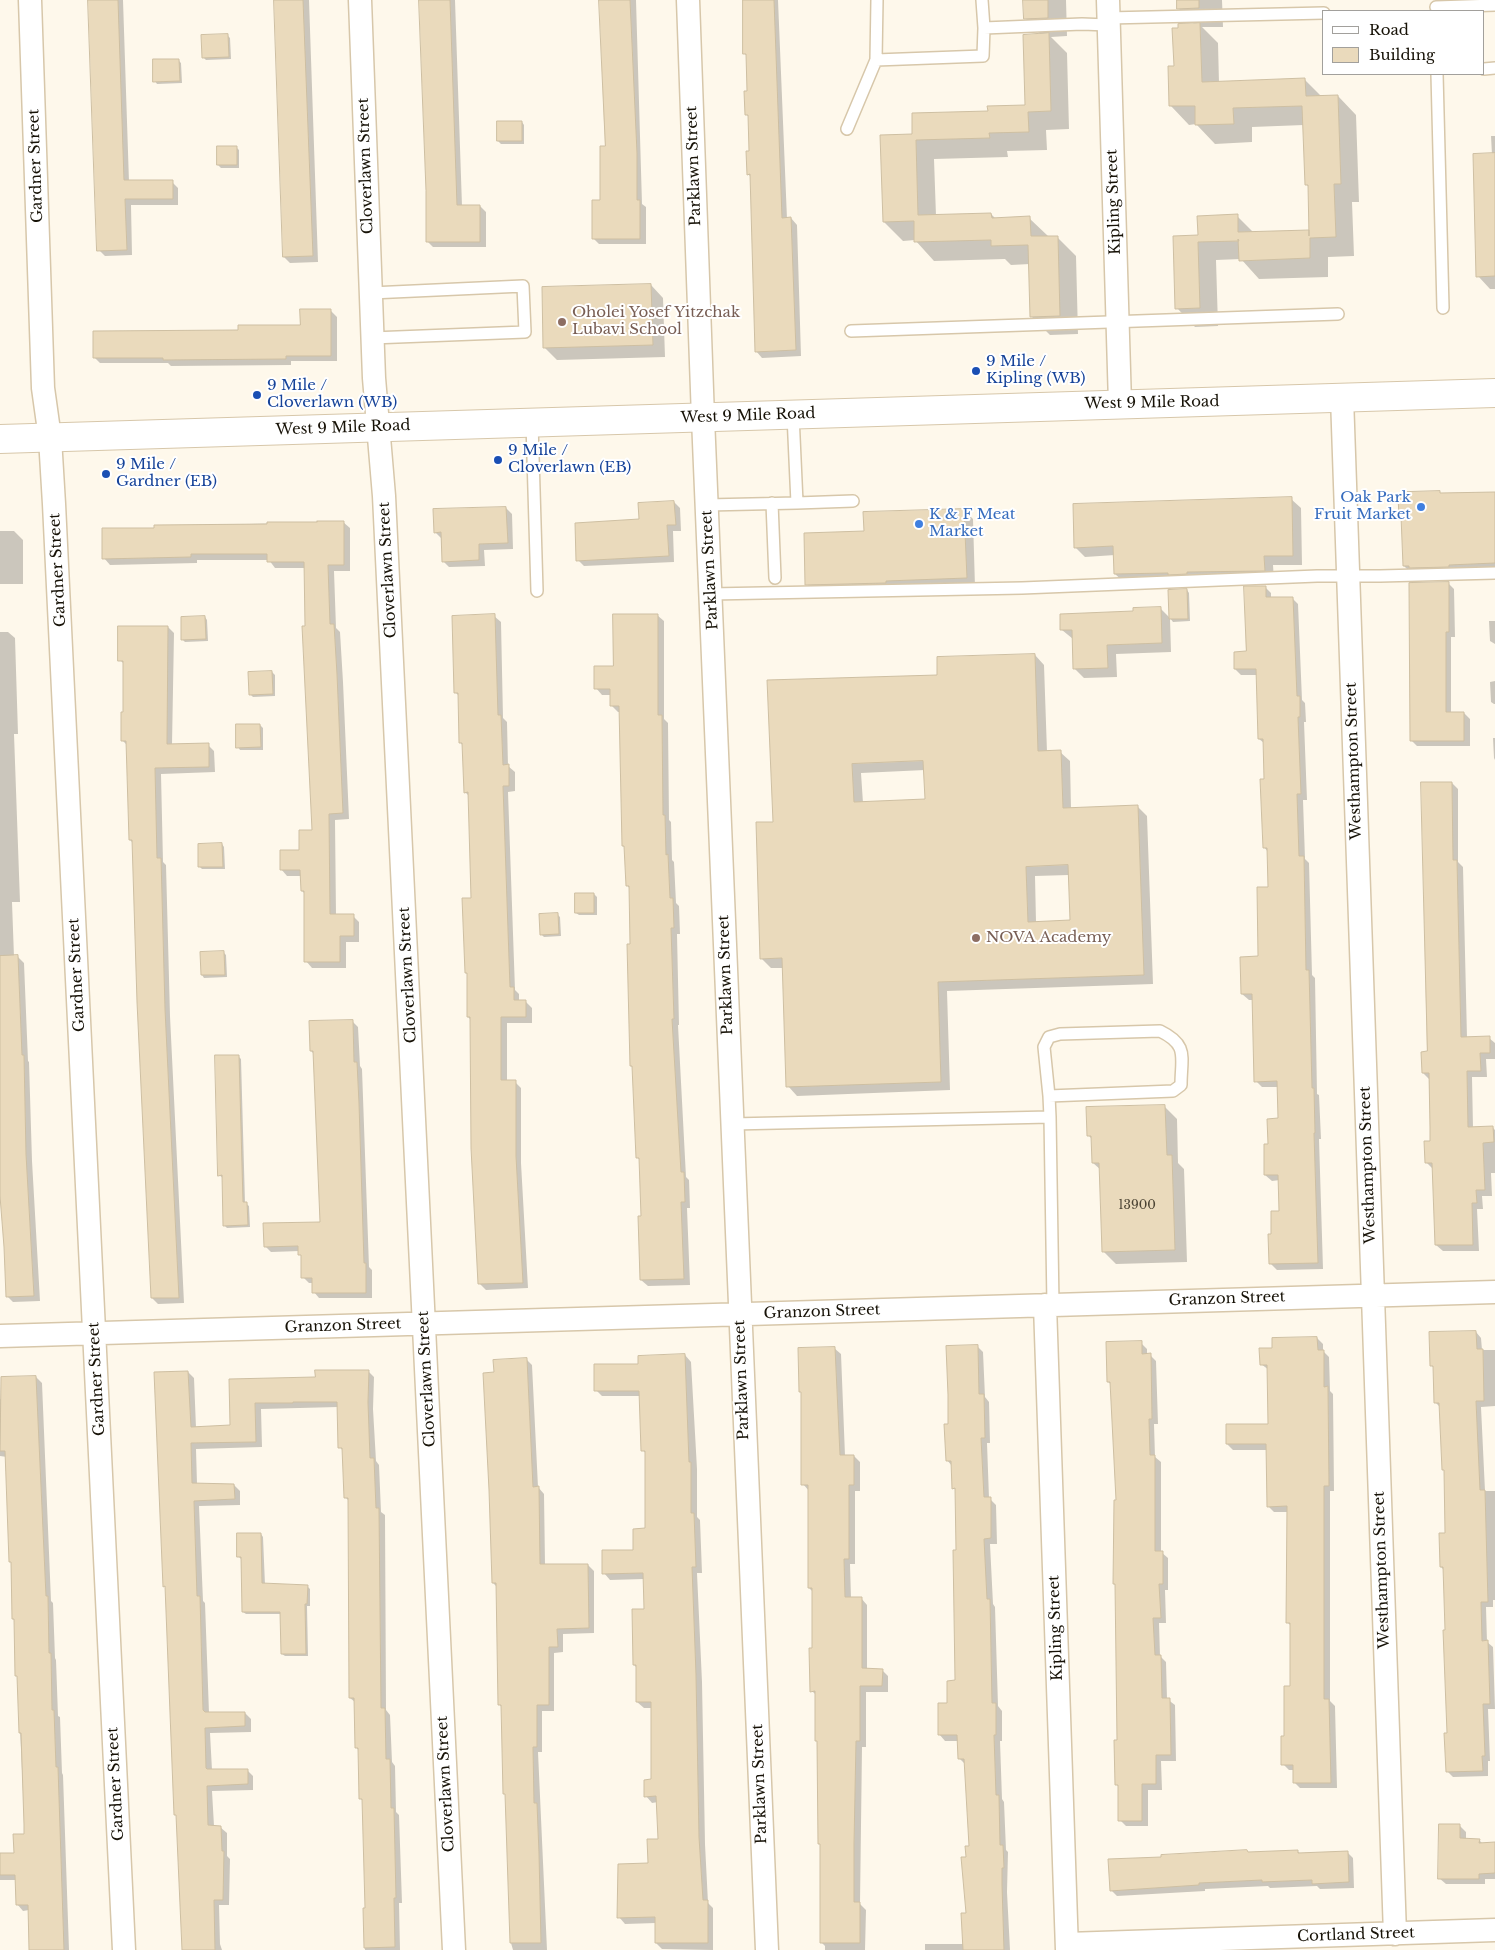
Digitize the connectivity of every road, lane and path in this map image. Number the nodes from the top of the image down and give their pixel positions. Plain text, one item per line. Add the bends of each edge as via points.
1 (30, 0) edge
2 (360, 0) edge
3 (688, 0) edge
4 (877, 0) edge
5 (982, 0) edge
6 (1495, 5) edge
7 (1436, 6) edge
8 (1322, 13) edge
9 (1108, 14) edge
10 (984, 28) junction
11 (876, 60) junction
12 (1437, 75) edge
13 (847, 129) dead end
14 (370, 293) junction
15 (1443, 308) dead end
16 (1338, 314) dead end
17 (1117, 321) junction
18 (850, 330) dead end
19 (372, 338) junction
20 (1495, 393) edge
21 (1342, 397) junction
22 (1120, 404) junction
23 (793, 414) junction
24 (703, 418) junction
25 (532, 423) junction
26 (379, 427) junction
27 (50, 438) junction
28 (0, 439) edge
29 (853, 501) dead end
30 (797, 502) junction
31 (772, 503) junction
32 (707, 505) junction
33 (1495, 573) edge
34 (1348, 576) junction
35 (775, 578) dead end
36 (537, 591) dead end
37 (711, 594) junction
38 (1049, 1096) junction
39 (1050, 1117) junction
40 (732, 1124) junction
41 (1495, 1292) edge
42 (1372, 1295) junction
43 (1049, 1305) junction
44 (740, 1315) junction
45 (424, 1324) junction
46 (94, 1333) junction
47 (0, 1336) edge
48 (1495, 1930) edge
49 (1394, 1934) junction
50 (1067, 1947) edge
51 (124, 1950) edge
52 (454, 1950) edge
53 (767, 1950) edge

1 - 27 street, Gardner Street via 43,388
2 - 14 street, Cloverlawn Street
3 - 24 street, Parklawn Street
4 - 11 lane
5 - 10 lane
6 - 7 lane
8 - 9 lane
9 - 10 lane via 1082,24
9 - 17 street, Kipling Street
10 - 11 lane via 983,56
11 - 13 lane
12 - 15 lane
14 - 19 street, Cloverlawn Street
14 - 19 lane via 523,286 525,332
16 - 17 lane
17 - 18 lane
17 - 22 street, Kipling Street
19 - 26 street, Cloverlawn Street
20 - 21 main road, West 9 Mile Road
21 - 22 main road, West 9 Mile Road
21 - 34 street, Westhampton Street
22 - 23 main road, West 9 Mile Road
23 - 24 main road, West 9 Mile Road
23 - 30 lane
24 - 25 main road, West 9 Mile Road
24 - 32 street, Parklawn Street
25 - 26 main road, West 9 Mile Road
25 - 36 lane
26 - 27 main road, West 9 Mile Road
26 - 45 street, Cloverlawn Street
27 - 28 main road, West 9 Mile Road
27 - 46 street, Gardner Street
29 - 30 lane
30 - 31 lane
31 - 32 lane
31 - 35 lane
32 - 37 street, Parklawn Street
33 - 34 lane
34 - 37 lane via 1022,588
34 - 42 street, Westhampton Street
37 - 40 street, Parklawn Street
38 - 38 lane via 1173,1091 1181,1085 1181,1048 1174,1038 1160,1031 1049,1037 1044,1047
38 - 39 lane
39 - 40 lane
39 - 43 lane
40 - 44 street, Parklawn Street
41 - 42 street, Granzon Street
42 - 43 street, Granzon Street
42 - 49 street, Westhampton Street
43 - 44 street, Granzon Street
43 - 50 street, Kipling Street
44 - 45 street, Granzon Street
44 - 53 street, Parklawn Street
45 - 46 street, Granzon Street
45 - 52 street, Cloverlawn Street
46 - 47 street, Granzon Street
46 - 51 street, Gardner Street
48 - 49 street, Cortland Street
49 - 50 street, Cortland Street

